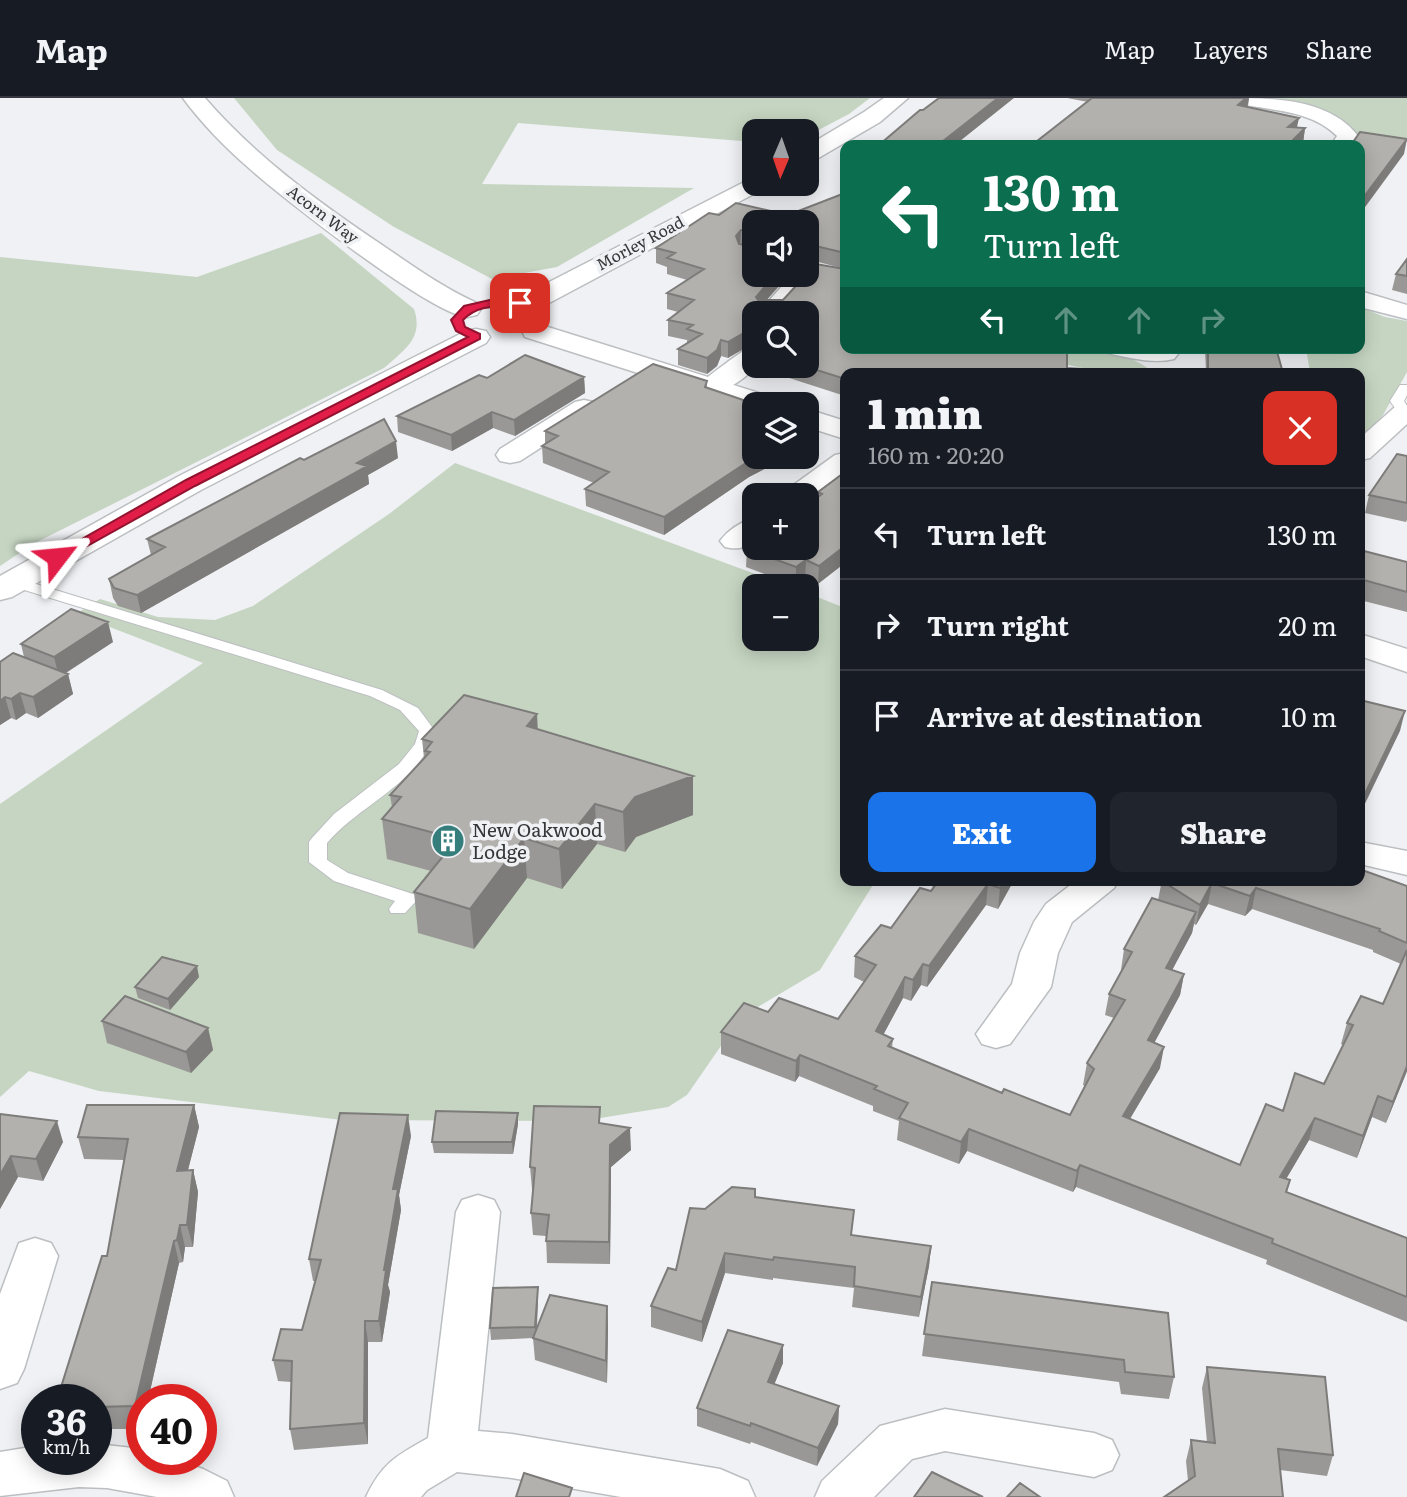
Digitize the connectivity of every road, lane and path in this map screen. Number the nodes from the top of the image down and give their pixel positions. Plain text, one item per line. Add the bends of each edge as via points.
1 (194, 98) edge
2 (897, 98) edge
3 (1237, 98) edge
4 (1371, 139) edge
5 (1344, 140) edge
6 (1358, 140) edge
7 (819, 148) edge
8 (742, 190) edge
9 (795, 287) edge
10 (1365, 300) edge
11 (781, 301) edge
12 (509, 302) junction
13 (1407, 312) edge
14 (498, 331) junction
15 (1146, 354) edge
16 (1165, 358) edge
17 (742, 366) edge
18 (626, 381) junction
19 (710, 387) junction
20 (742, 397) edge
21 (1405, 400) dead end
22 (819, 422) edge
23 (840, 428) edge
24 (1368, 454) edge
25 (510, 455) dead end
26 (840, 465) edge
27 (815, 483) edge
28 (6, 586) edge
29 (1365, 646) edge
30 (1407, 661) edge
31 (1365, 854) edge
32 (1407, 863) edge
33 (1093, 886) edge
34 (398, 909) dead end
35 (996, 1034) dead end
36 (478, 1212) dead end
37 (36, 1256) dead end
38 (0, 1369) edge
39 (450, 1450) junction
40 (1094, 1455) dead end
41 (0, 1474) edge
42 (209, 1497) edge
43 (391, 1497) edge
44 (730, 1497) edge
45 (840, 1497) edge

1 - 14 street, Acorn Way via 265,170 340,228
2 - 7 street
3 - 5 street via 1293,106 1339,125
4 - 6 street
8 - 12 street, Morley Road
9 - 11 street
10 - 13 street
12 - 14 street, Morley Road
12 - 14 street via 542,312 543,325
14 - 18 street, Acorn Way
14 - 28 street via 190,483
15 - 16 street
17 - 19 street
18 - 19 street, Acorn Way
18 - 25 street
19 - 20 street, Acorn Way
21 - 24 street
22 - 23 street
26 - 27 street
28 - 34 lane via 404,703 426,731 422,749 318,842 318,862 341,877 409,899
29 - 30 street
31 - 32 street
33 - 35 street via 1059,913 1039,953 1031,987
36 - 39 street
37 - 38 street
39 - 43 street via 409,1474
39 - 44 street via 512,1456
40 - 45 street via 946,1430 897,1441
41 - 42 street via 78,1465 124,1468 166,1478

